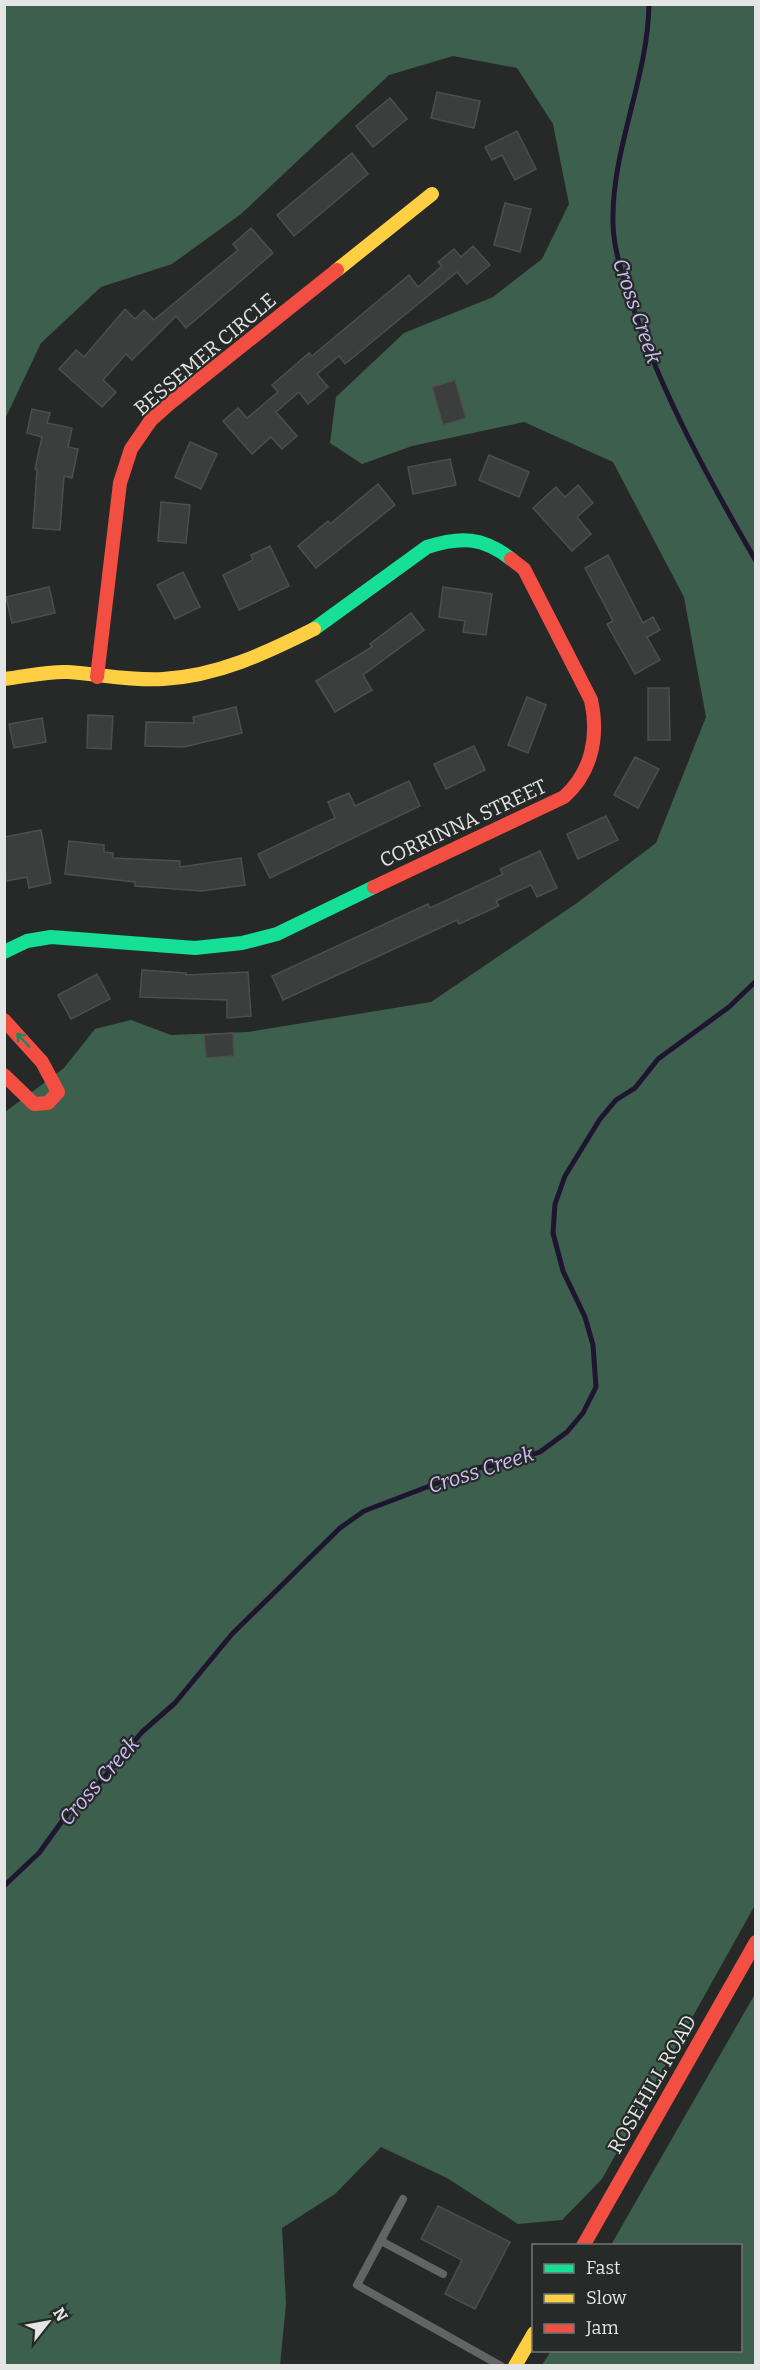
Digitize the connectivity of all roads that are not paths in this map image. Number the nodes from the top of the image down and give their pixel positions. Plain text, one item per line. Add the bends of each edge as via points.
1 (432, 194) dead end
2 (97, 677) junction
3 (4, 679) edge
4 (4, 952) edge
5 (4, 1020) edge
6 (4, 1075) edge
7 (756, 1942) edge
8 (403, 2199) dead end
9 (381, 2241) junction
10 (584, 2244) edge
11 (442, 2274) dead end
12 (532, 2336) edge
13 (501, 2366) edge
14 (515, 2366) edge

1 - 2 street, BESSEMER CIRCLE via 144,429 131,449 120,483
2 - 3 street, CORRINNA STREET via 66,672
2 - 4 street, CORRINNA STREET via 166,679 224,669 258,657 322,625 427,547 449,540 473,540 506,553 531,579 591,700 596,723 594,747 587,770 564,797 277,934 195,948 51,937 27,941
6 -> 5 street via 34,1104 48,1103 58,1092 42,1060
7 - 10 street, ROSEHILL ROAD
8 - 9 lane
9 - 11 lane
9 - 13 lane via 357,2285
12 - 14 street

